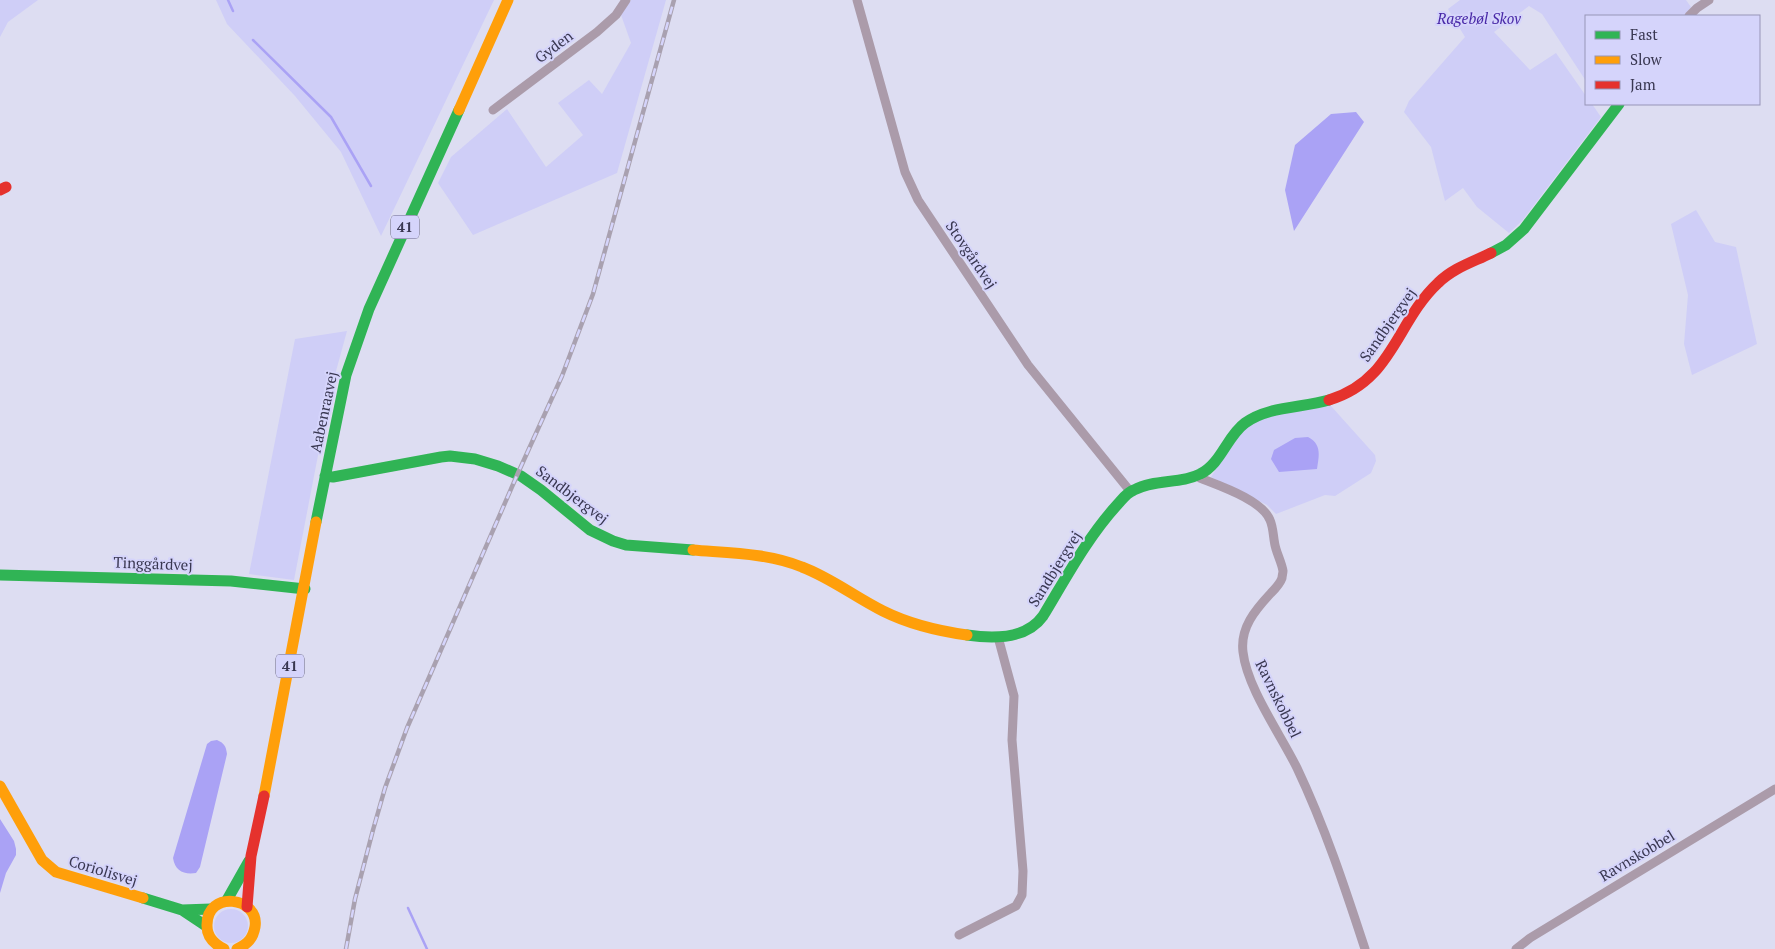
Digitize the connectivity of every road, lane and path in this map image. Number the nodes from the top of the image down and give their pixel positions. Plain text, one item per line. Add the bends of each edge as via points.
1 (508, 0) edge
2 (626, 0) edge
3 (857, 0) edge
4 (1709, 0) edge
5 (1694, 4) edge
6 (1618, 105) edge
7 (493, 110) dead end
8 (1198, 475) junction
9 (325, 476) junction
10 (1130, 491) junction
11 (0, 575) edge
12 (305, 589) junction
13 (998, 637) junction
14 (0, 786) edge
15 (1775, 789) edge
16 (251, 856) junction
17 (227, 900) junction
18 (248, 906) junction
19 (211, 909) junction
20 (182, 910) junction
21 (206, 926) junction
22 (959, 935) dead end
23 (218, 948) edge
24 (237, 949) edge
25 (1365, 949) edge
26 (1516, 949) edge

1 - 9 street, Aabenraavej / 41 via 369,309 346,375
2 - 7 street, Gyden via 598,32
3 - 10 street, Stovgårdvej via 905,172 918,200 1028,365
4 - 5 street
6 - 8 street, Sandbjergvej via 1524,230 1508,244 1444,277 1430,292 1392,351 1365,382 1348,394 1272,411 1251,419 1235,432 1213,463
8 - 10 street, Sandbjergvej via 1144,485
8 - 25 street, Ravnskobbel via 1252,501 1266,511 1271,521 1282,578 1246,624 1242,651 1255,690 1297,767 1324,829
9 - 12 street, Aabenraavej / 41
9 - 13 street, Sandbjergvej via 449,456 478,459 518,473 593,533 614,543 767,556 812,570 906,621 954,633
10 - 13 street, Sandbjergvej via 1098,528 1037,624 1028,630
11 - 12 street, Tinggårdvej via 231,581
12 - 16 street, Aabenraavej / 41
13 - 22 street via 1014,696 1012,740 1023,871 1022,895 1016,906
14 - 20 street, Coriolisvej via 42,860 56,872
15 - 26 street, Ravnskobbel
16 - 17 street, Aabenraavej / 41
16 - 18 street, Aabenraavej / 41
17 - 18 street
17 - 19 street
18 - 24 street, 41 via 255,919 254,934
19 - 20 street, Coriolisvej
19 - 21 street
20 - 21 street, Coriolisvej
21 - 23 street via 207,934

